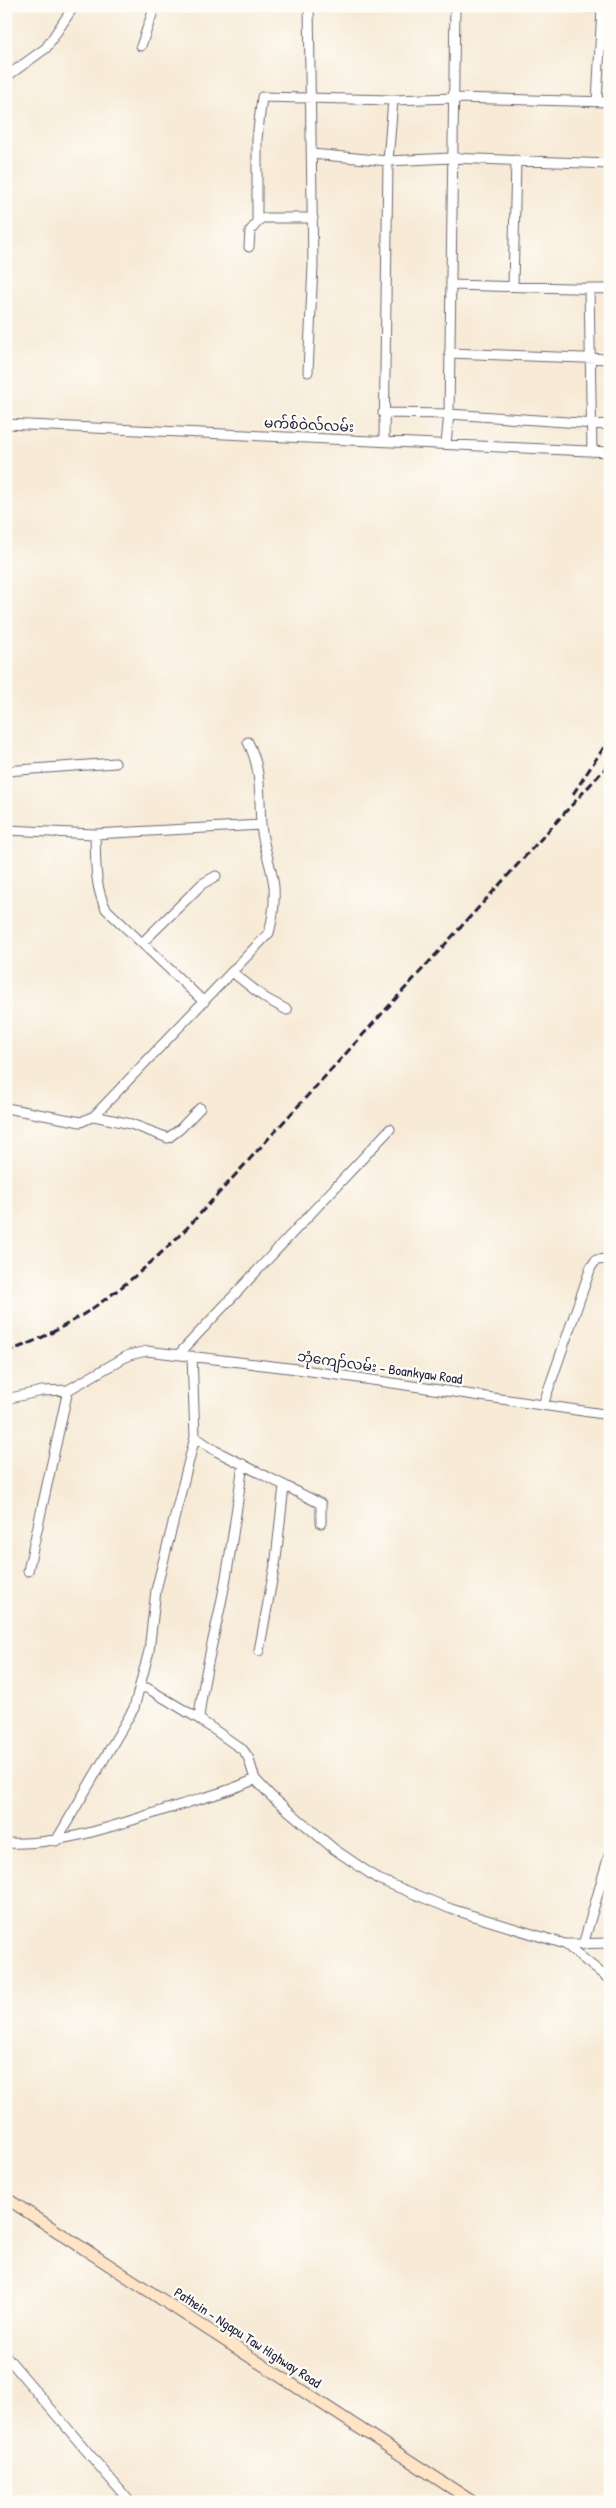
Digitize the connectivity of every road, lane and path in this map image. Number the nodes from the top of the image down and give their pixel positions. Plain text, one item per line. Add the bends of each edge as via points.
1 (74, 6) edge
2 (156, 6) edge
3 (309, 6) edge
4 (455, 6) edge
5 (575, 6) edge
6 (606, 9) edge
7 (141, 46) dead end
8 (6, 77) edge
9 (310, 98) junction
10 (454, 98) junction
11 (393, 100) junction
12 (597, 102) junction
13 (610, 102) edge
14 (312, 154) junction
15 (451, 158) junction
16 (516, 160) junction
17 (388, 161) junction
18 (610, 164) edge
19 (313, 218) junction
20 (257, 220) junction
21 (249, 247) dead end
22 (451, 285) junction
23 (513, 286) junction
24 (589, 288) junction
25 (610, 289) edge
26 (449, 353) junction
27 (591, 358) junction
28 (610, 359) edge
29 (308, 372) dead end
30 (383, 413) junction
31 (449, 414) junction
32 (6, 424) edge
33 (592, 424) junction
34 (610, 425) edge
35 (384, 441) junction
36 (446, 444) junction
37 (592, 452) junction
38 (610, 452) edge
39 (248, 742) dead end
40 (115, 763) dead end
41 (6, 771) edge
42 (261, 824) junction
43 (6, 830) edge
44 (95, 834) junction
45 (216, 876) dead end
46 (142, 943) junction
47 (232, 972) junction
48 (204, 1002) junction
49 (287, 1010) dead end
50 (6, 1108) edge
51 (200, 1108) dead end
52 (94, 1116) junction
53 (390, 1129) dead end
54 (610, 1259) edge
55 (179, 1354) junction
56 (192, 1356) junction
57 (68, 1390) junction
58 (6, 1399) edge
59 (543, 1405) junction
60 (610, 1415) edge
61 (195, 1438) junction
62 (243, 1464) junction
63 (284, 1486) junction
64 (321, 1522) dead end
65 (28, 1571) dead end
66 (259, 1651) dead end
67 (140, 1687) junction
68 (199, 1719) junction
69 (256, 1779) junction
70 (56, 1841) junction
71 (6, 1843) edge
72 (610, 1852) edge
73 (565, 1944) junction
74 (583, 1944) junction
75 (610, 1944) edge
76 (610, 1980) edge
77 (6, 2198) edge
78 (6, 2356) edge
79 (130, 2502) edge
80 (473, 2502) edge

1 - 8 street via 46,48
2 - 7 street
3 - 9 street
4 - 10 street
5 - 6 street
6 - 12 street
9 - 11 street
9 - 14 street
9 - 20 street via 265,97 261,100
10 - 11 street
10 - 12 street
10 - 15 street
11 - 17 street
12 - 13 street
14 - 17 street
14 - 19 street
15 - 16 street
15 - 17 street
15 - 22 street
16 - 18 street
16 - 23 street
17 - 30 street
19 - 20 street via 266,217
19 - 29 street
20 - 21 street via 250,231
22 - 23 street
22 - 26 street
23 - 24 street
24 - 25 street
24 - 27 street
26 - 27 street
26 - 31 street
27 - 28 street
27 - 33 street
30 - 31 street
30 - 35 street
31 - 33 street
31 - 36 street
32 - 35 street, မက်စ်ဝဲလ်လမ်း
33 - 34 street
33 - 37 street
35 - 36 street, မက်စ်ဝဲလ်လမ်း
36 - 37 street, မက်စ်ဝဲလ်လမ်း
37 - 38 street, မက်စ်ဝဲလ်လမ်း
39 - 42 street via 257,764
40 - 41 street
42 - 44 street
42 - 47 street via 274,887 274,912 269,933
43 - 44 street
44 - 46 street via 100,897 106,910
45 - 46 street via 202,884
46 - 48 street
47 - 48 street
47 - 49 street via 264,998
48 - 52 street
50 - 52 street via 81,1122
51 - 52 street via 168,1138 131,1124
53 - 55 street
54 - 59 street via 596,1260 591,1267
55 - 56 street, ဘုံကျော်လမ်း - Boankyaw Road
55 - 57 street, ဘုံကျော်လမ်း - Boankyaw Road via 147,1351 129,1356
56 - 59 street, ဘုံကျော်လမ်း - Boankyaw Road
56 - 61 street
57 - 58 street via 42,1391
57 - 65 street
59 - 60 street, ဘုံကျော်လမ်း - Boankyaw Road
61 - 62 street
61 - 67 street via 156,1590 149,1651
62 - 63 street
62 - 68 street via 229,1561 207,1656
63 - 64 street via 321,1504
63 - 66 street via 276,1559
67 - 68 street
67 - 70 street via 130,1718
68 - 69 street via 243,1750
69 - 70 street
69 - 73 street via 271,1796 334,1849 378,1879 451,1909
70 - 71 street
72 - 74 street
73 - 74 street
73 - 76 street
74 - 75 street
77 - 80 main road, Pathein - Ngapu Taw Highway Road
78 - 79 street

